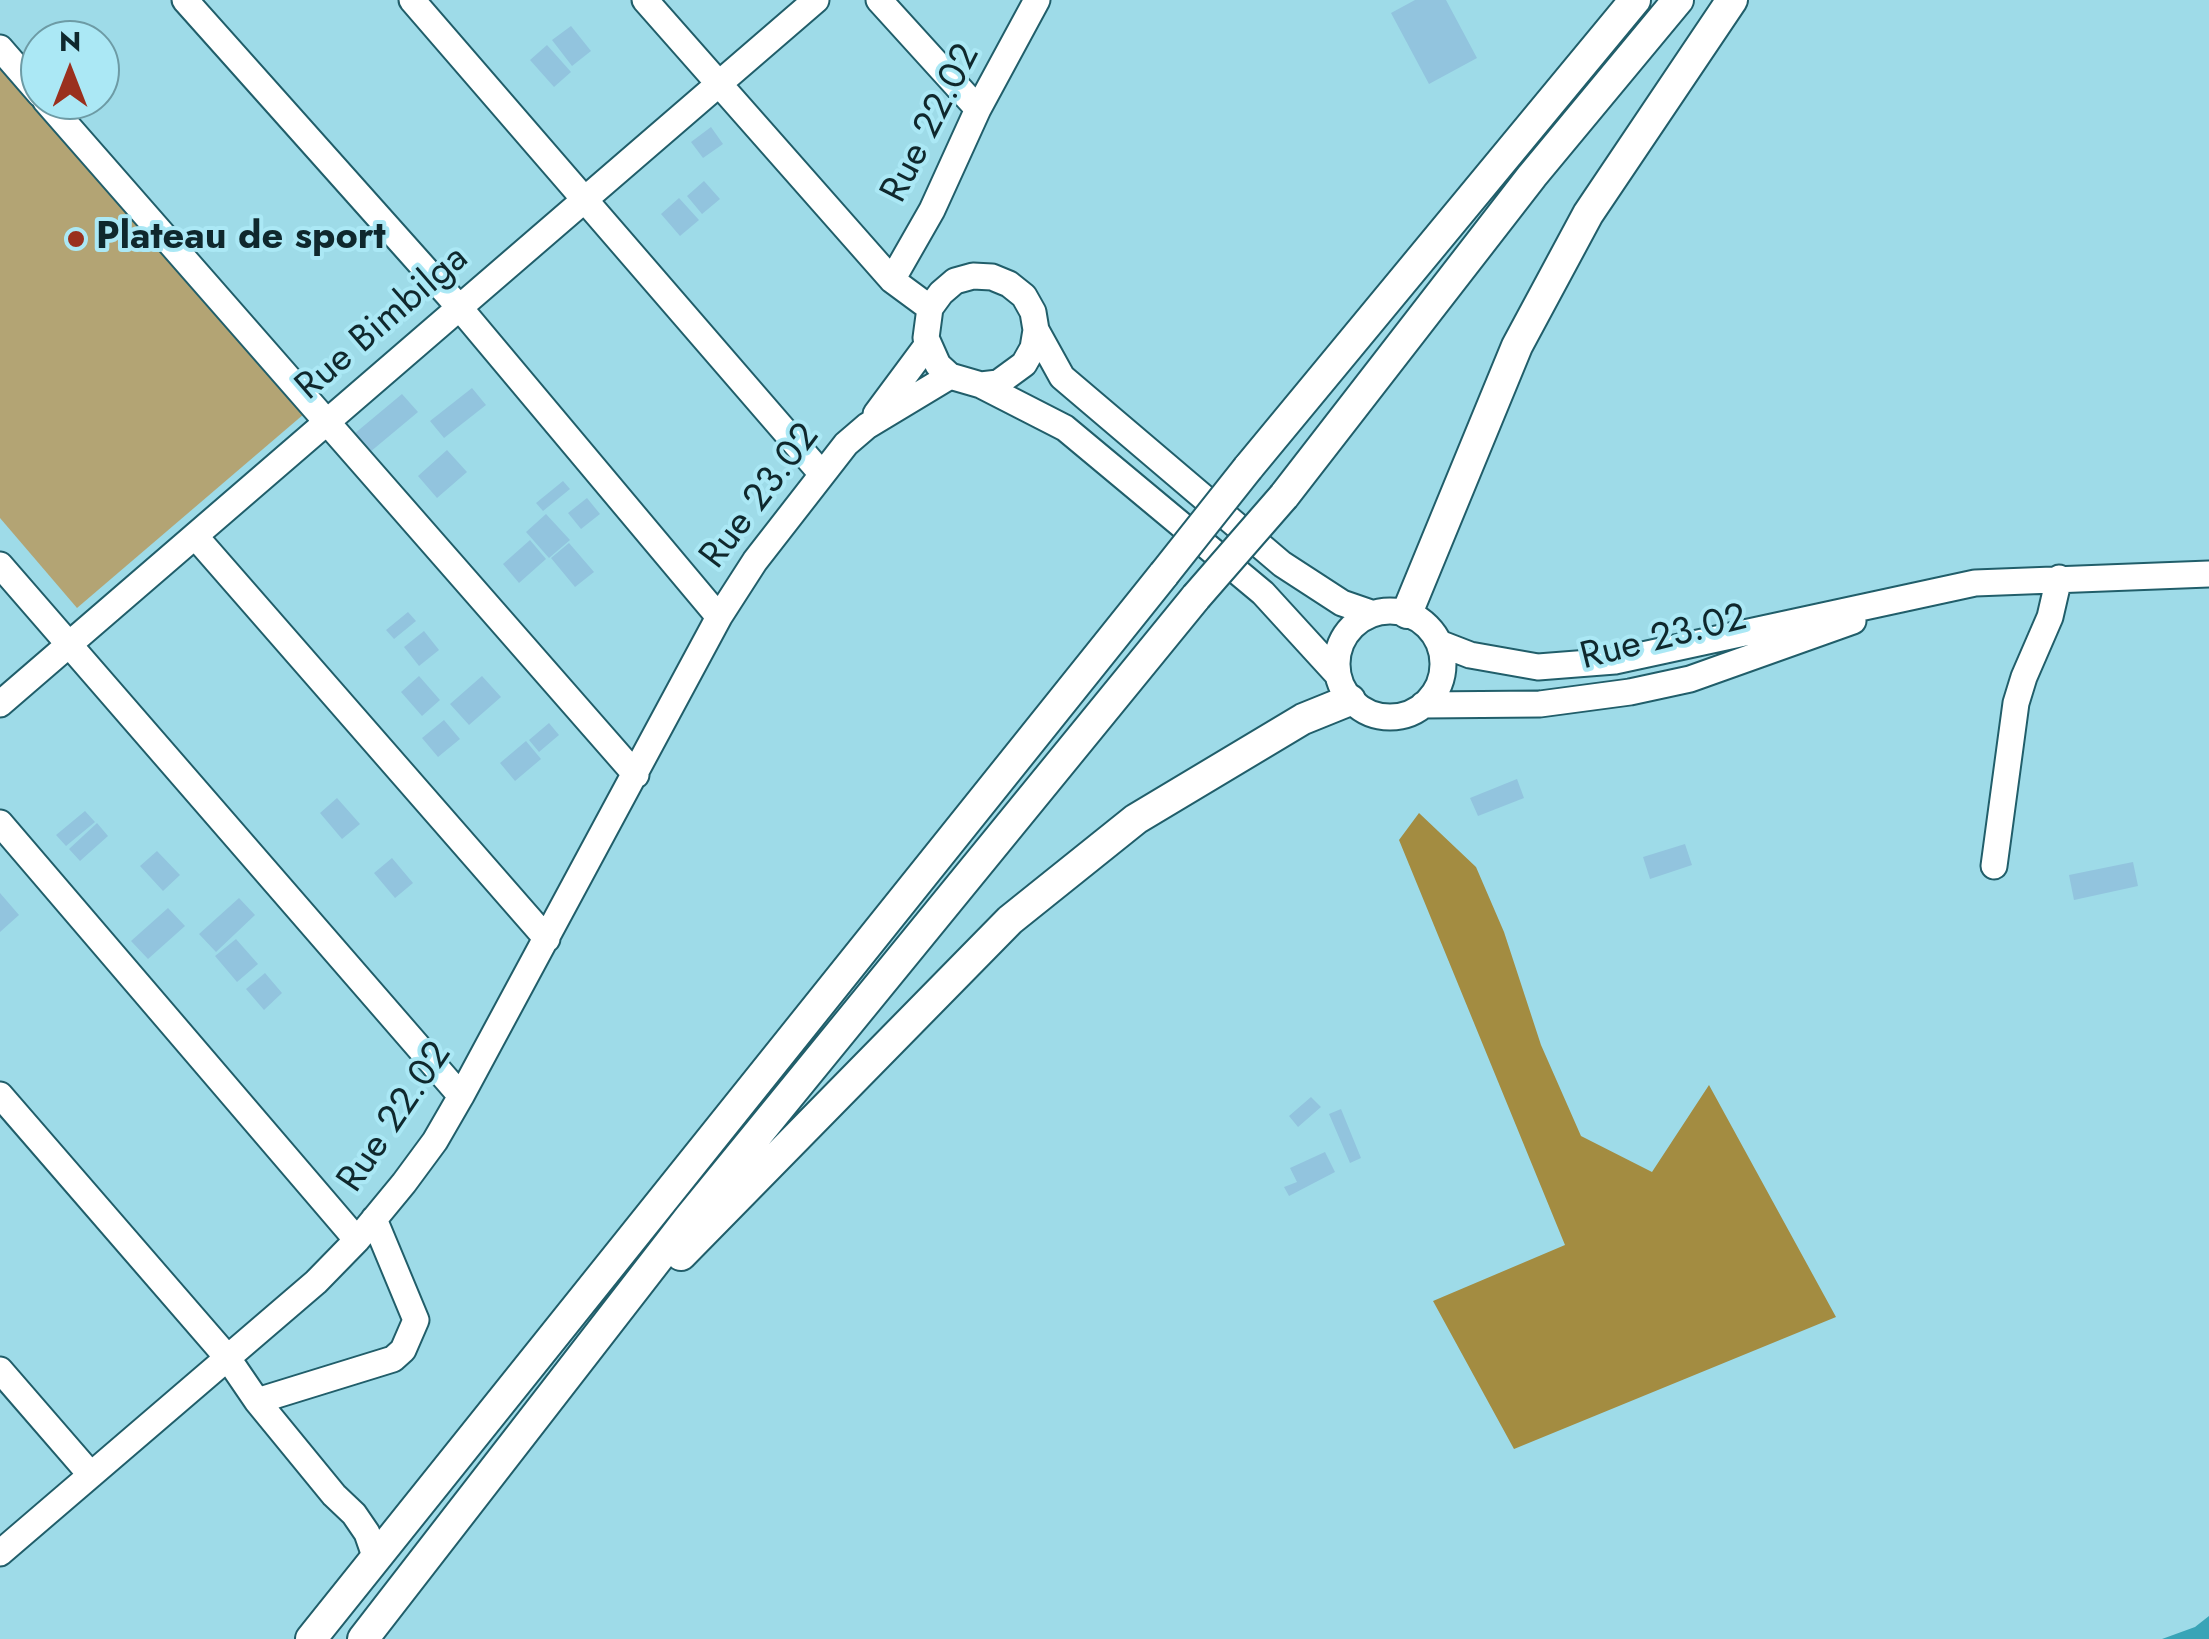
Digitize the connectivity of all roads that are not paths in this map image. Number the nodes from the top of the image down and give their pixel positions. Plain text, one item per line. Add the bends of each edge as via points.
1 (185, 0) edge
2 (412, 0) edge
3 (644, 0) edge
4 (816, 0) edge
5 (879, 0) edge
6 (1037, 0) edge
7 (1635, 0) edge
8 (1678, 0) edge
9 (1732, 0) edge
10 (0, 48) edge
11 (20, 71) edge
12 (718, 84) junction
13 (978, 109) junction
14 (63, 120) edge
15 (584, 200) junction
16 (892, 280) junction
17 (459, 307) junction
18 (930, 308) junction
19 (1036, 330) junction
20 (928, 344) junction
21 (950, 376) junction
22 (981, 386) junction
23 (328, 422) junction
24 (867, 426) junction
25 (821, 473) junction
26 (195, 536) junction
27 (0, 566) edge
28 (2209, 574) edge
29 (2059, 578) junction
30 (1913, 597) junction
31 (1371, 613) junction
32 (1407, 613) junction
33 (719, 617) junction
34 (1438, 643) junction
35 (68, 645) junction
36 (1344, 688) junction
37 (0, 704) edge
38 (1422, 705) junction
39 (636, 776) junction
40 (0, 822) edge
41 (1994, 866) dead end
42 (547, 939) junction
43 (0, 1094) edge
44 (461, 1096) junction
45 (374, 1220) junction
46 (356, 1240) junction
47 (227, 1358) junction
48 (578, 1361) junction
49 (0, 1370) edge
50 (257, 1400) junction
51 (91, 1474) junction
52 (0, 1554) edge
53 (375, 1556) junction
54 (311, 1639) edge
55 (362, 1639) edge

1 - 17 street
2 - 15 street
3 - 12 street
4 - 12 street, Rue Bimbilga
5 - 13 street
6 - 13 street, Rue 22.02
7 - 53 main road, bridge via 1248,468
8 - 48 main road, bridge via 1284,496
9 - 32 main road via 1588,214 1517,346
10 - 11 street
12 - 15 street, Rue Bimbilga
12 - 16 street
13 - 16 street, Rue 22.02
14 - 23 street
15 - 17 street, Rue Bimbilga
15 - 25 street
16 - 18 street
17 - 23 street, Rue Bimbilga
17 - 33 street
18 - 19 street via 956,282 992,277 1024,296
18 - 20 street
19 - 22 street via 1024,364 998,383
19 - 31 street via 1062,377 1154,457 1282,564 1342,603
20 - 21 street
20 - 24 street, Rue 23.02
21 - 22 street, Rue 23.02
21 - 24 street, Rue 23.02
22 - 36 street, Rue 23.02 via 1064,428 1263,594
23 - 26 street, Rue Bimbilga
23 - 39 street
24 - 25 street, Rue 23.02
25 - 33 street, Rue 23.02
26 - 35 street, Rue Bimbilga
26 - 42 street
27 - 35 street
28 - 29 street, Rue 23.02
29 - 30 street, Rue 23.02 via 1975,583
29 - 41 street via 2016,703
30 - 34 street, Rue 23.02 via 1615,661 1538,667
30 - 38 street, Rue 23.02 via 1690,679 1540,704
31 - 32 street
31 - 36 street via 1356,622 1337,652
32 - 34 street, Rue 23.02
33 - 39 street, Rue 22.02
34 - 38 street via 1443,669
35 - 37 street, Rue Bimbilga
35 - 44 street
36 - 38 street, Rue 23.02 via 1364,711 1380,716
36 - 48 main road via 1136,819 1010,920
39 - 42 street, Rue 22.02
40 - 46 street
42 - 44 street, Rue 22.02
43 - 47 street
44 - 45 street, Rue 22.02
45 - 46 street, Rue 22.02
45 - 50 street via 416,1320 403,1350 393,1359
46 - 47 street, Rue 22.02
47 - 50 street
47 - 51 street, Rue 22.02
48 - 55 main road
49 - 51 street
50 - 53 street via 354,1514
51 - 52 street, Rue 22.02
53 - 54 main road

